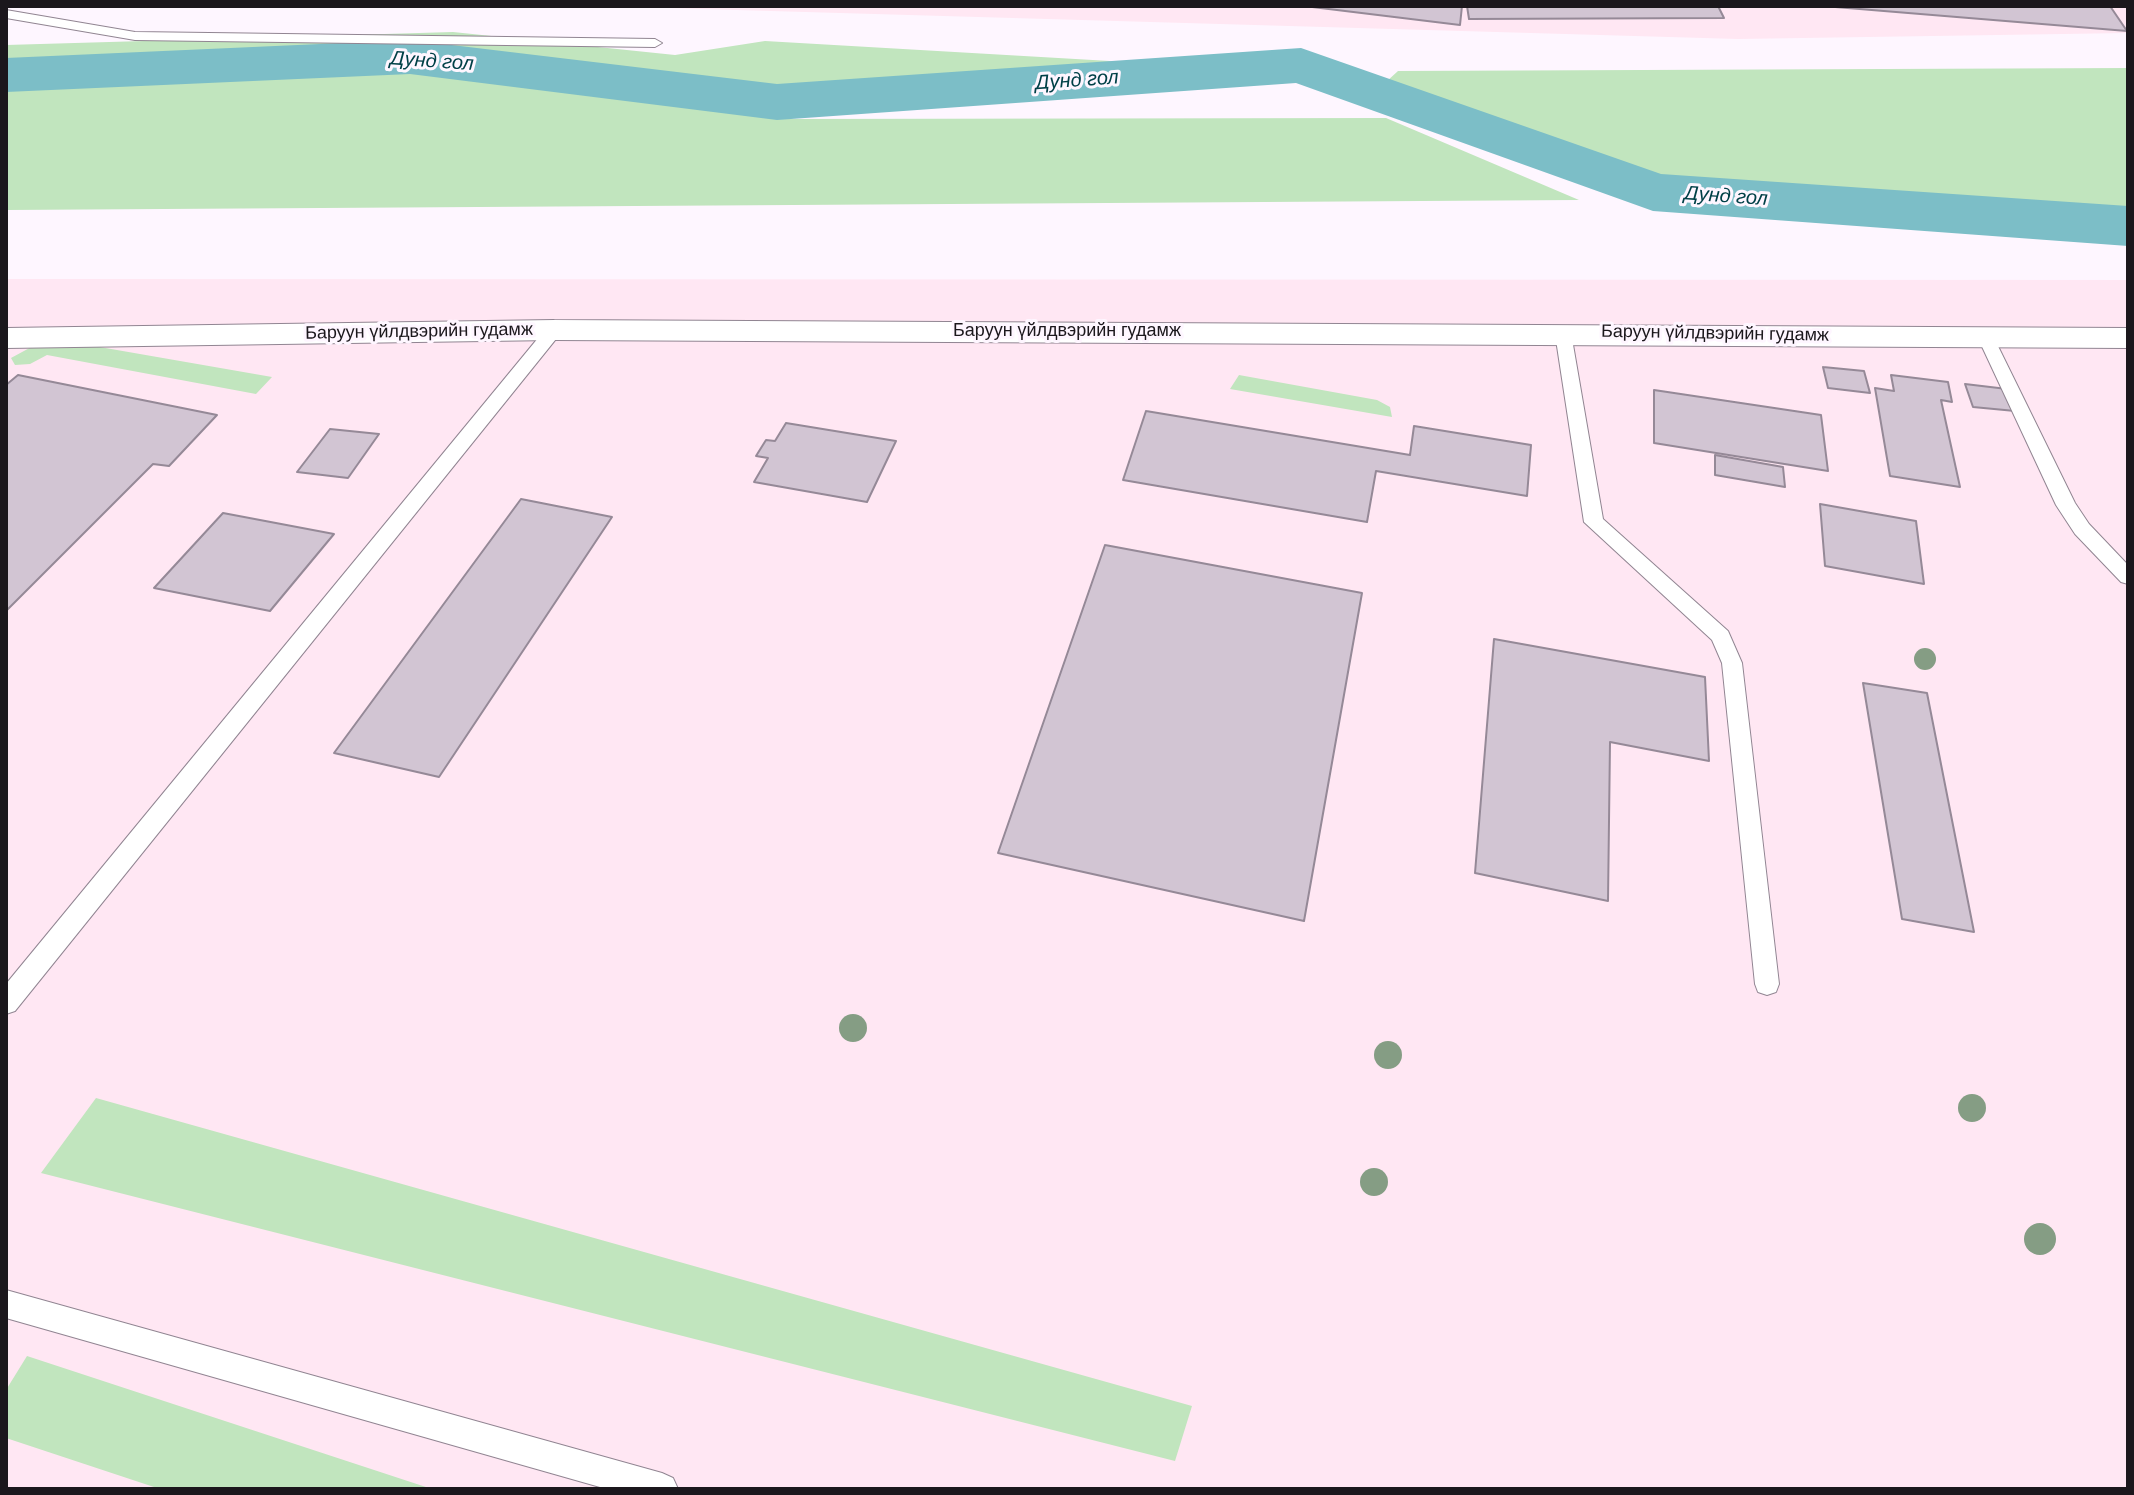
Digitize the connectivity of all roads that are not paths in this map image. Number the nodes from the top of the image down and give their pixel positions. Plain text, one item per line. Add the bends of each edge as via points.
1 (6, 14) edge
2 (655, 43) dead end
3 (554, 330) junction
4 (1563, 333) junction
5 (6, 338) edge
6 (1986, 338) junction
7 (2128, 338) edge
8 (2128, 577) edge
9 (1767, 984) dead end
10 (6, 1003) edge
11 (6, 1304) edge
12 (649, 1487) edge

1 - 2 lane via 135,36
3 - 4 street, Баруун үйлдвэрийн гудамж
3 - 5 street, Баруун үйлдвэрийн гудамж
3 - 10 lane
4 - 6 street, Баруун үйлдвэрийн гудамж
4 - 9 lane via 1594,522 1721,636 1732,663
6 - 7 street, Баруун үйлдвэрийн гудамж
6 - 8 lane via 2066,505
11 - 12 lane

